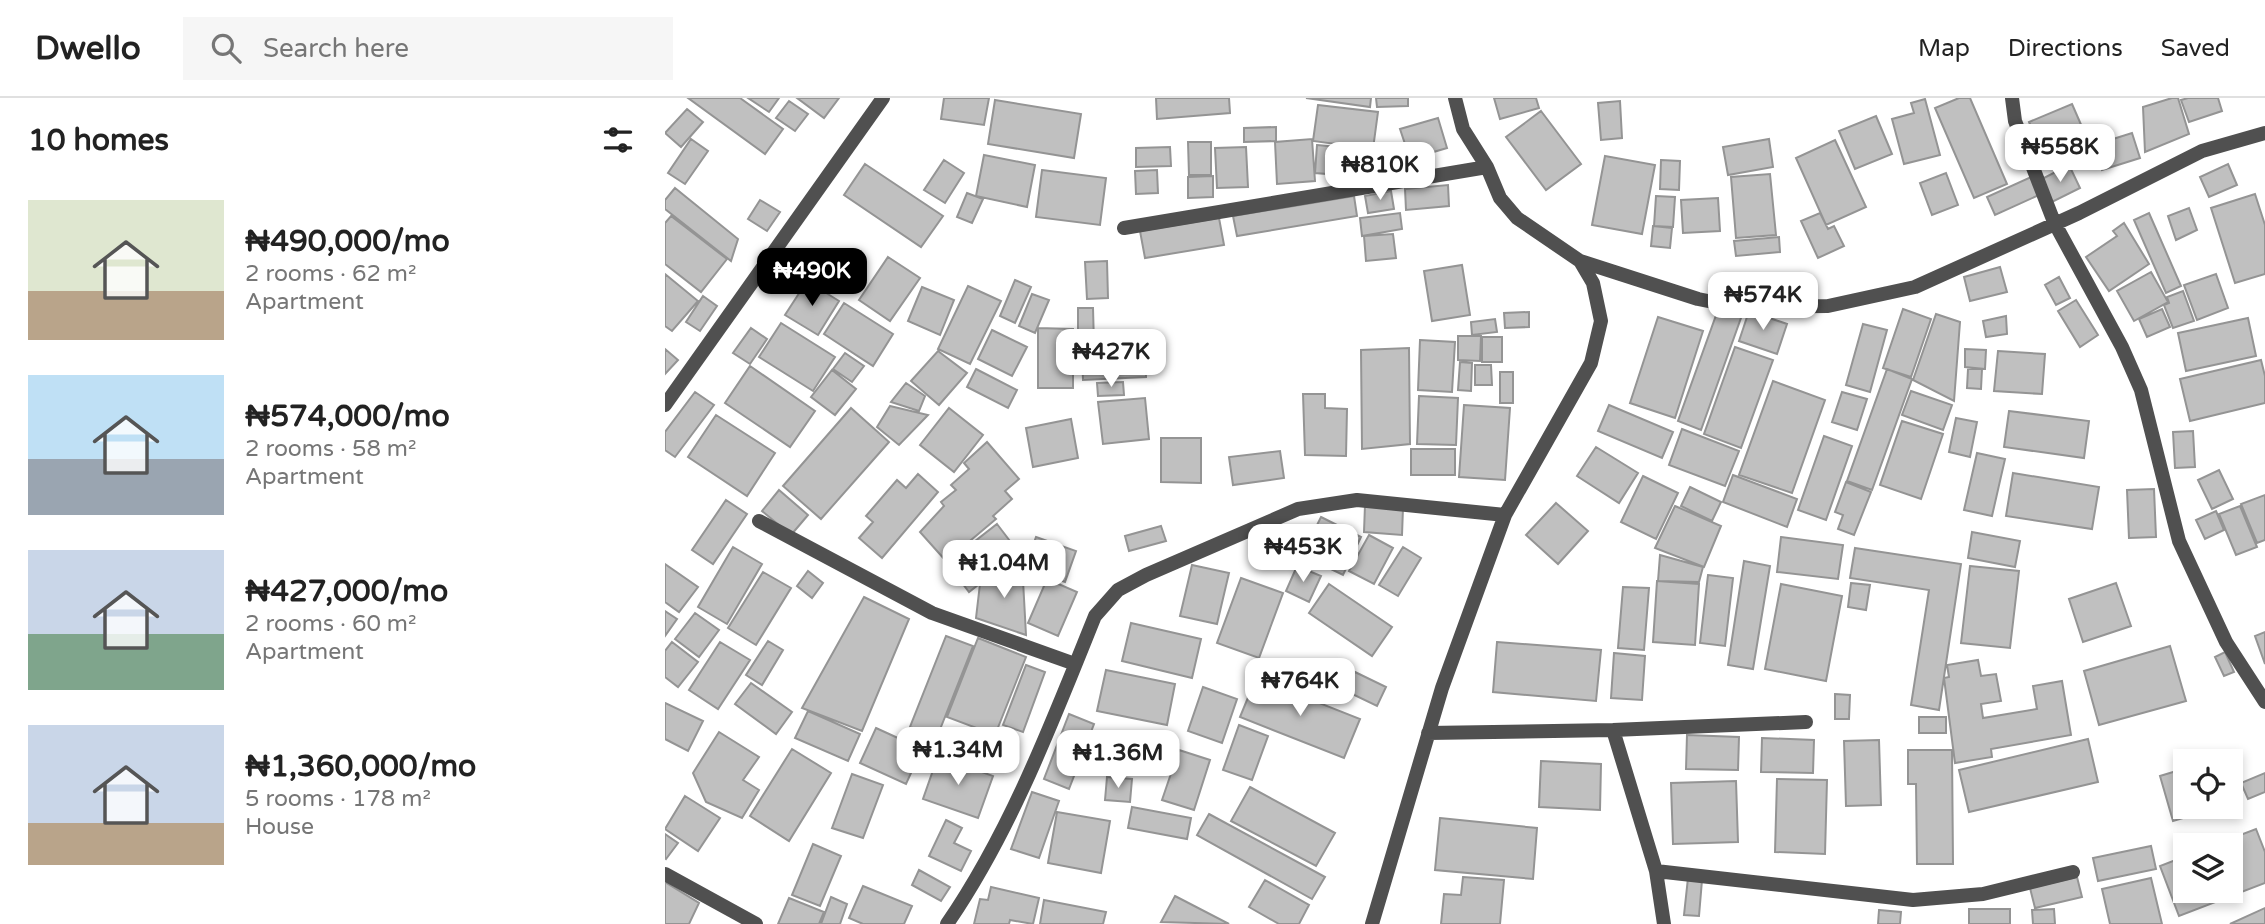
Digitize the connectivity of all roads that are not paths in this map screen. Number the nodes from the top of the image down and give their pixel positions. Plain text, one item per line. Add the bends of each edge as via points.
1 (883, 98) edge
2 (1455, 98) edge
3 (2012, 98) edge
4 (2265, 133) edge
5 (1487, 167) junction
6 (2054, 222) junction
7 (1124, 228) dead end
8 (1580, 261) junction
9 (665, 405) edge
10 (1505, 515) junction
11 (759, 521) dead end
12 (1075, 664) junction
13 (2265, 701) edge
14 (1806, 722) dead end
15 (1613, 730) junction
16 (1428, 733) junction
17 (1657, 871) junction
18 (2073, 872) dead end
19 (665, 874) edge
20 (756, 924) edge
21 (947, 924) edge
22 (1372, 924) edge
23 (1664, 924) edge

1 - 9 street
2 - 5 street via 1463,129
3 - 6 street via 2015,121
4 - 6 street via 2202,152
5 - 7 street
5 - 8 street via 1500,198 1517,218
6 - 8 street via 1915,287 1828,306 1738,307 1698,299
6 - 13 street via 2122,346 2140,390 2179,541 2226,642
8 - 10 street via 1598,301 1599,340 1591,363
10 - 12 street via 1357,500 1298,509 1118,590 1095,616
10 - 16 street
11 - 12 street via 932,614
12 - 21 street via 1010,811
14 - 15 street
15 - 16 street
15 - 17 street
16 - 22 street
17 - 18 street via 1913,900 1983,894
17 - 23 street
19 - 20 street

